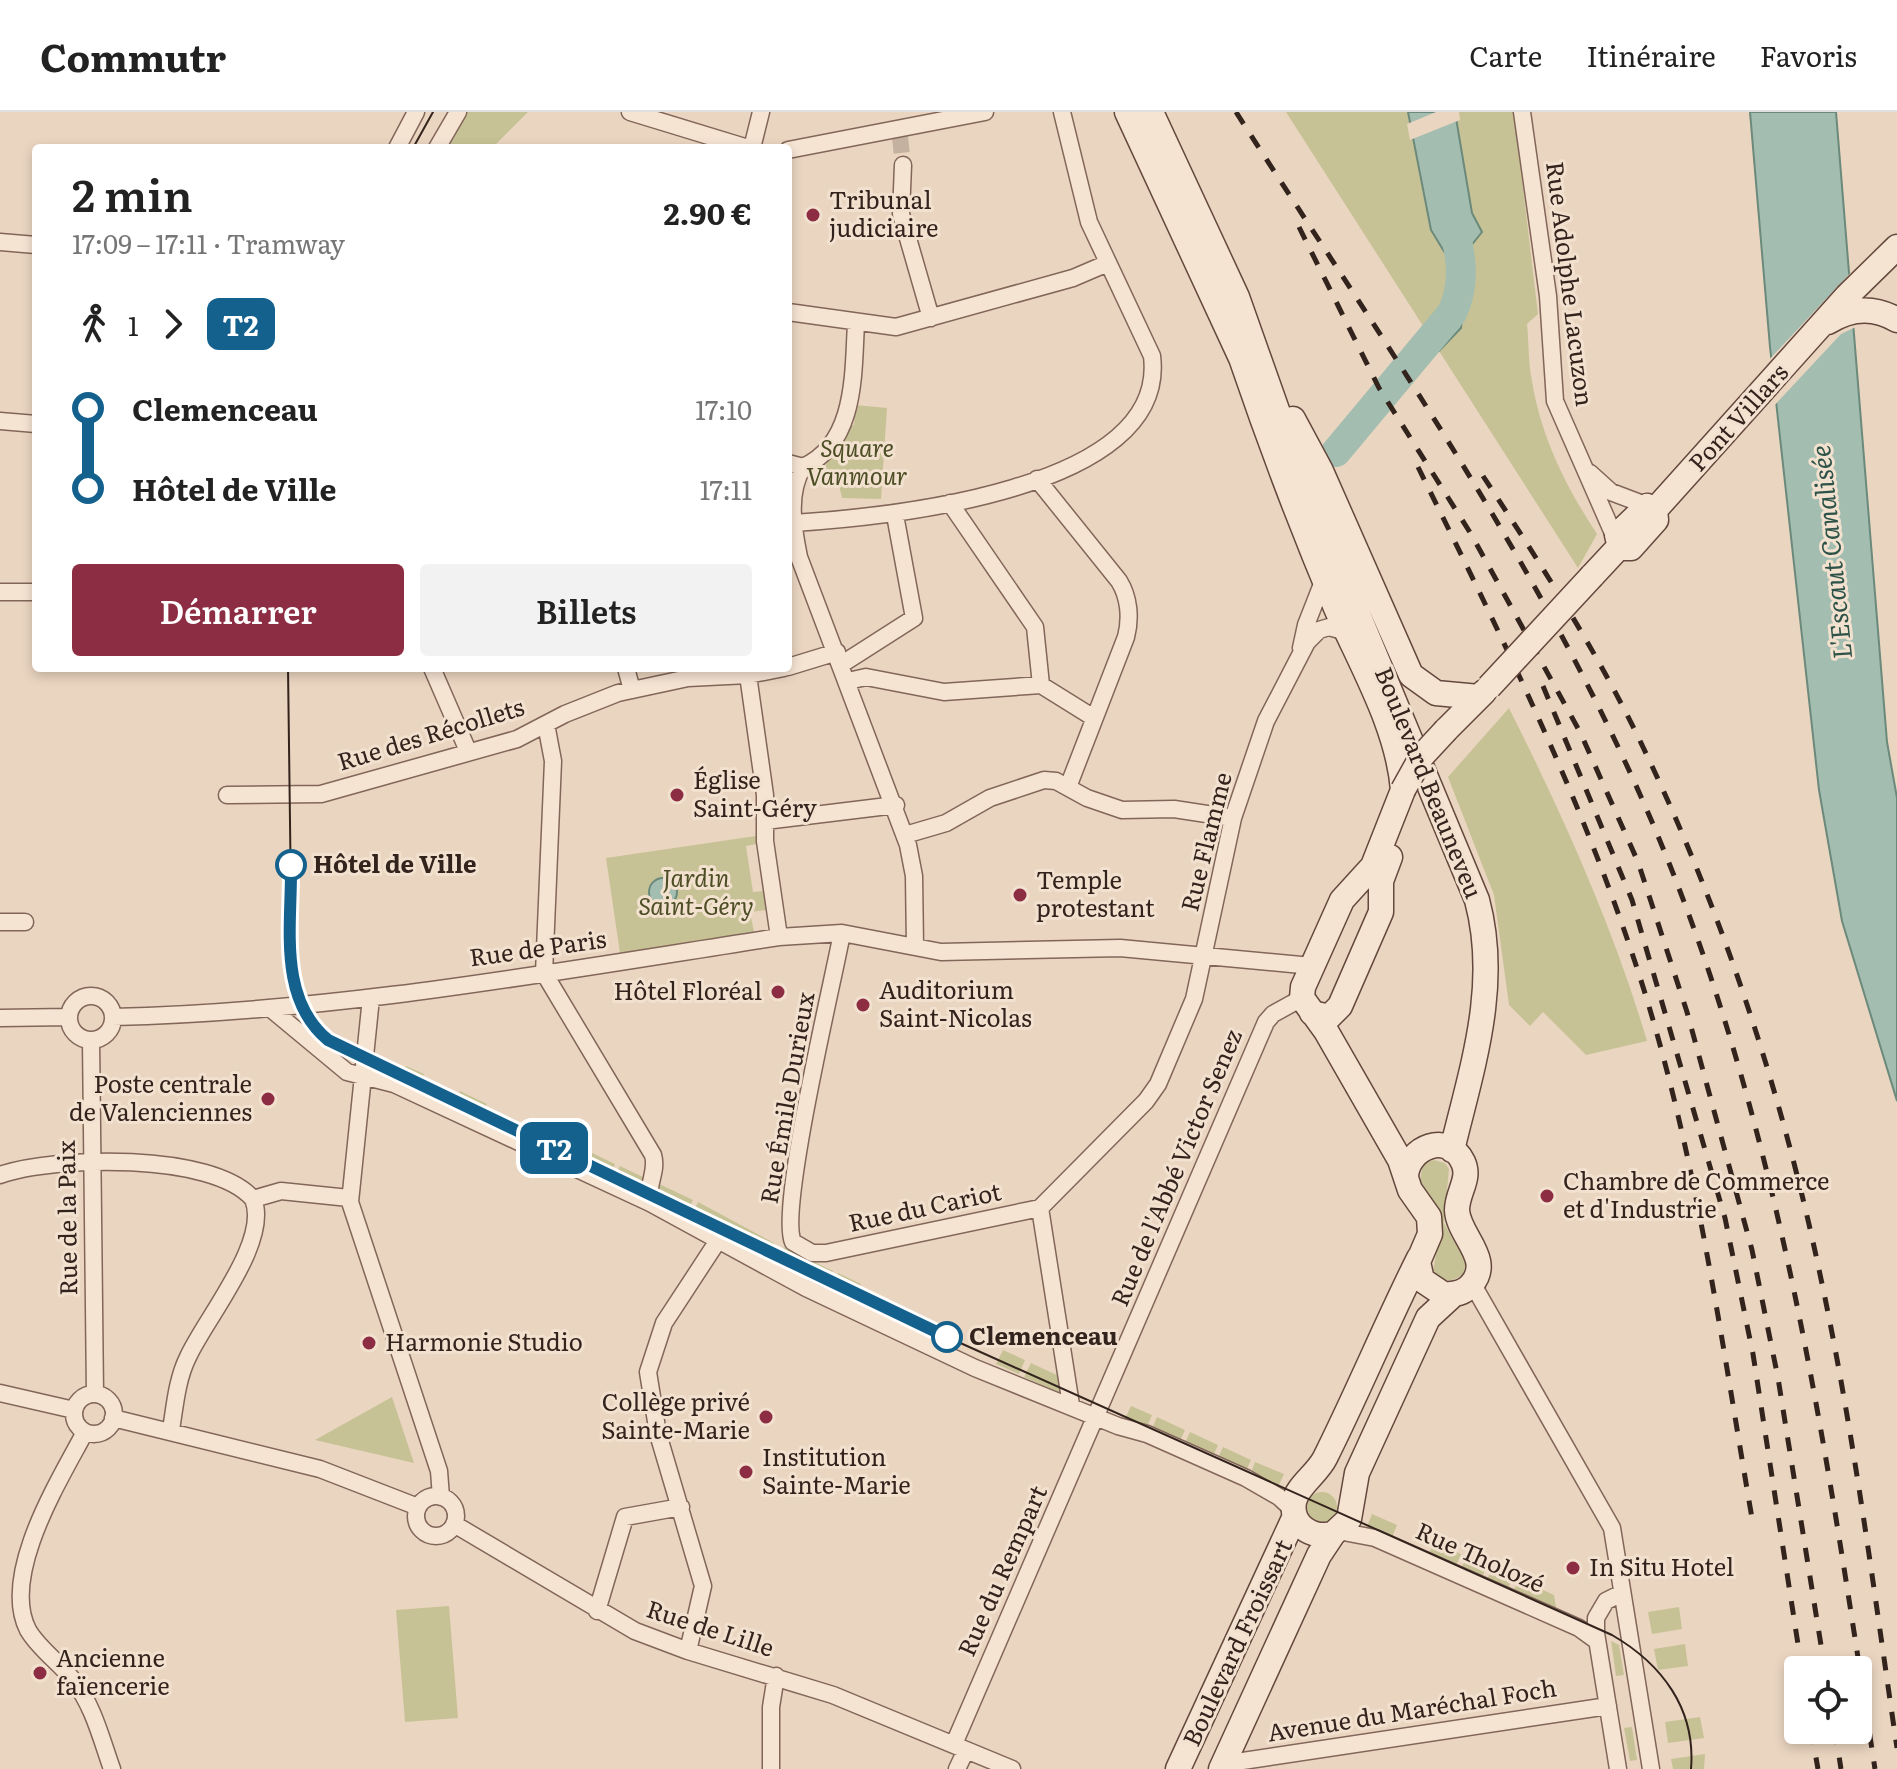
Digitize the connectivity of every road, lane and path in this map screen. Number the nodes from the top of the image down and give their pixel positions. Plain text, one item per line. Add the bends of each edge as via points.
1 (416, 112) edge
2 (458, 112) edge
3 (630, 112) edge
4 (761, 112) edge
5 (985, 112) edge
6 (1062, 112) edge
7 (1127, 112) edge
8 (1151, 112) edge
9 (1522, 112) edge
10 (399, 144) edge
11 (439, 144) edge
12 (737, 144) edge
13 (751, 144) edge
14 (792, 149) edge
15 (903, 165) tunnel mouth
16 (0, 242) edge
17 (32, 245) edge
18 (1897, 247) edge
19 (1108, 263) junction
20 (792, 313) edge
21 (1887, 315) edge
22 (931, 318) junction
23 (856, 324) junction
24 (1822, 326) junction
25 (1248, 353) junction
26 (0, 421) edge
27 (32, 424) edge
28 (1579, 459) junction
29 (796, 465) edge
30 (1037, 479) junction
31 (792, 493) edge
32 (950, 503) junction
33 (1652, 508) junction
34 (895, 515) junction
35 (794, 523) junction
36 (1617, 543) junction
37 (1324, 578) junction
38 (0, 592) edge
39 (32, 592) edge
40 (1347, 632) junction
41 (1301, 657) junction
42 (840, 658) junction
43 (792, 666) edge
44 (434, 672) edge
45 (627, 672) edge
46 (762, 672) edge
47 (748, 675) junction
48 (848, 681) junction
49 (1041, 685) junction
50 (632, 690) junction
51 (1484, 692) junction
52 (1094, 718) junction
53 (546, 724) junction
54 (468, 751) junction
55 (1068, 787) junction
56 (1409, 793) junction
57 (227, 795) dead end
58 (896, 805) junction
59 (1233, 818) junction
60 (765, 821) junction
61 (905, 835) junction
62 (1352, 890) junction
63 (1381, 901) junction
64 (0, 922) edge
65 (25, 922) dead end
66 (842, 933) junction
67 (779, 937) junction
68 (915, 947) junction
69 (1204, 954) junction
70 (1312, 966) junction
71 (544, 973) junction
72 (371, 998) junction
73 (1307, 1006) junction
74 (1340, 1006) junction
75 (271, 1009) junction
76 (69, 1017) junction
77 (113, 1017) junction
78 (0, 1018) edge
79 (91, 1040) junction
80 (364, 1079) junction
81 (1425, 1147) junction
82 (1452, 1150) junction
83 (91, 1162) junction
84 (0, 1175) edge
85 (1406, 1176) junction
86 (349, 1198) junction
87 (253, 1199) junction
88 (650, 1203) junction
89 (1040, 1208) junction
90 (719, 1239) junction
91 (820, 1254) joint
92 (1419, 1258) junction
93 (1463, 1289) junction
94 (0, 1393) edge
95 (95, 1394) junction
96 (1071, 1405) junction
97 (74, 1410) junction
98 (1096, 1417) junction
99 (113, 1418) junction
100 (171, 1430) junction
101 (85, 1432) junction
102 (1312, 1480) junction
103 (441, 1497) junction
104 (1350, 1497) junction
105 (418, 1507) junction
106 (681, 1507) junction
107 (1294, 1514) junction
108 (454, 1524) junction
109 (1336, 1533) junction
110 (1622, 1593) junction
111 (597, 1611) junction
112 (1597, 1641) junction
113 (688, 1651) junction
114 (776, 1676) junction
115 (1608, 1706) junction
116 (960, 1747) junction
117 (1222, 1767) edge
118 (112, 1769) edge
119 (771, 1769) edge
120 (957, 1769) edge
121 (1012, 1769) edge
122 (1178, 1769) edge
123 (1618, 1769) edge
124 (1651, 1769) edge

1 - 10 street
2 - 11 street
3 - 12 street
4 - 13 street
5 - 14 street via 900,133
6 - 19 street via 1083,206
7 - 25 main road, Boulevard Beauneveu
8 - 25 main road, Boulevard Beauneveu via 1237,297
9 - 28 street, Rue Adolphe Lacuzon via 1548,296 1553,390
15 - 22 street via 901,214
16 - 17 street
18 - 24 main road, Pont Villars
19 - 22 street via 1081,276
19 - 30 street via 1153,363 1142,408 1128,431 1088,459
20 - 23 street
21 - 24 main road, Pont Villars via 1852,311
22 - 23 street via 889,327
23 - 29 street via 846,415 821,454
24 - 33 main road, Pont Villars
25 - 37 main road via 1279,471
25 - 51 main road via 1324,478 1408,670 1436,693
25 - 82 main road, Boulevard Beauneveu via 1480,911 1487,962 1485,1009
26 - 27 street
28 - 33 street, Rue Adolphe Lacuzon via 1611,492
28 - 36 street, Rue Adolphe Lacuzon
29 - 31 street
30 - 32 street
30 - 52 street via 1126,596 1128,630
31 - 35 street
32 - 34 street
32 - 49 street via 1035,627
33 - 36 main road, Pont Villars via 1656,520 1632,547
34 - 35 street
34 - 42 street, Rue des Récollets via 914,618
35 - 42 street via 799,557
36 - 51 main road, bridge
37 - 40 main road
37 - 41 street, Rue Flamme via 1303,633
38 - 39 street
40 - 41 street, Rue Flamme via 1335,627 1319,630
40 - 56 main road
41 - 59 street, Rue Flamme via 1266,721
42 - 43 street, Rue des Récollets
42 - 48 street
44 - 54 street
45 - 50 street
46 - 47 street, Rue des Récollets
47 - 50 street, Rue des Récollets via 688,678
47 - 60 street
48 - 49 street via 866,677 953,693
48 - 58 street
49 - 52 street
50 - 53 street, Rue des Récollets
51 - 56 main road, bridge via 1422,756
52 - 55 street
53 - 54 street, Rue des Récollets via 517,739
53 - 71 street via 553,761
54 - 57 street, Rue des Récollets via 316,795
55 - 59 street via 1122,810 1166,808
55 - 61 street via 1038,781 990,798 946,823
56 - 62 main road via 1373,866
56 - 63 main road via 1384,872
58 - 60 street
58 - 61 street
59 - 69 street, Rue Flamme
60 - 67 street
61 - 68 street via 914,876
62 - 63 main road via 1366,889
62 - 70 main road via 1342,900
63 - 74 main road via 1381,912
64 - 65 street
66 - 67 street, Rue de Paris
66 - 68 street, Rue de Paris
66 - 91 street, Rue Émile Durieux via 803,1121 789,1223 795,1244
67 - 71 street, Rue de Paris
68 - 69 street, Rue de Paris via 956,953 1105,948
69 - 70 street, Rue de Paris
69 - 89 street, Rue Flamme via 1189,1015 1154,1089
70 - 73 main road
71 - 72 street, Rue de Paris
71 - 88 street via 654,1159
72 - 75 street, Rue de Paris
72 - 80 street
73 - 74 main road via 1329,1017
73 - 85 main road, Boulevard Froissart via 1334,1044
73 - 98 street, Rue de l'Abbé Victor Senez via 1273,1014 1266,1022
74 - 81 main road via 1348,1035 1394,1119
75 - 77 street, Rue de Paris
75 - 80 street via 329,1058
76 - 77 street via 76,1002 91,996 106,1003
76 - 78 street
76 - 79 street via 73,1032
77 - 79 street via 107,1034
79 - 83 street, Rue de la Paix
80 - 86 street
80 - 88 street via 394,1084
81 - 82 main road
81 - 85 main road via 1411,1158
82 - 93 main road via 1466,1172 1457,1212 1478,1258
83 - 84 street via 33,1166
83 - 87 street via 185,1170 236,1186
83 - 95 street, Rue de la Paix
85 - 92 main road, Boulevard Froissart via 1430,1221
86 - 87 street via 281,1191
86 - 103 street via 439,1471
87 - 100 street via 256,1225 230,1285 188,1356
88 - 90 street
89 - 91 street, Rue du Cariot
89 - 96 street
90 - 96 street via 867,1317
90 - 106 street via 664,1323 649,1363 652,1410
92 - 93 main road via 1424,1283 1436,1292
92 - 102 main road, Boulevard Froissart
93 - 104 main road, Boulevard Froissart via 1428,1318
93 - 110 street via 1610,1523
94 - 97 street
95 - 97 street via 82,1398
95 - 99 street via 109,1402
96 - 98 street
97 - 101 street via 75,1422
98 - 107 street via 1246,1478 1279,1497
98 - 116 street, Rue du Rempart
99 - 100 street
99 - 101 street via 104,1431
100 - 105 street via 336,1475
101 - 118 street via 29,1543 18,1599 33,1638 85,1697
102 - 104 main road via 1333,1480
102 - 107 main road, Boulevard Froissart via 1298,1491
103 - 105 street via 427,1498
103 - 108 street via 454,1507
104 - 109 main road, Boulevard Froissart via 1350,1517
105 - 108 street via 417,1524 428,1534 444,1534
106 - 111 street via 625,1517
106 - 113 street via 703,1586
107 - 109 main road, Boulevard Froissart via 1311,1534
107 - 122 main road, Boulevard Froissart
108 - 111 street, Rue de Lille
109 - 112 street, Rue Tholozé via 1375,1538 1579,1628
109 - 117 main road, Boulevard Froissart via 1319,1555
110 - 112 street via 1600,1609
110 - 124 street
111 - 113 street, Rue de Lille
112 - 115 street
113 - 114 street, Rue de Lille
114 - 116 street, Rue de Lille
114 - 119 street
115 - 117 street, Avenue du Maréchal Foch
115 - 123 street
116 - 120 street, Rue du Rempart
116 - 121 street, Rue de Lille

